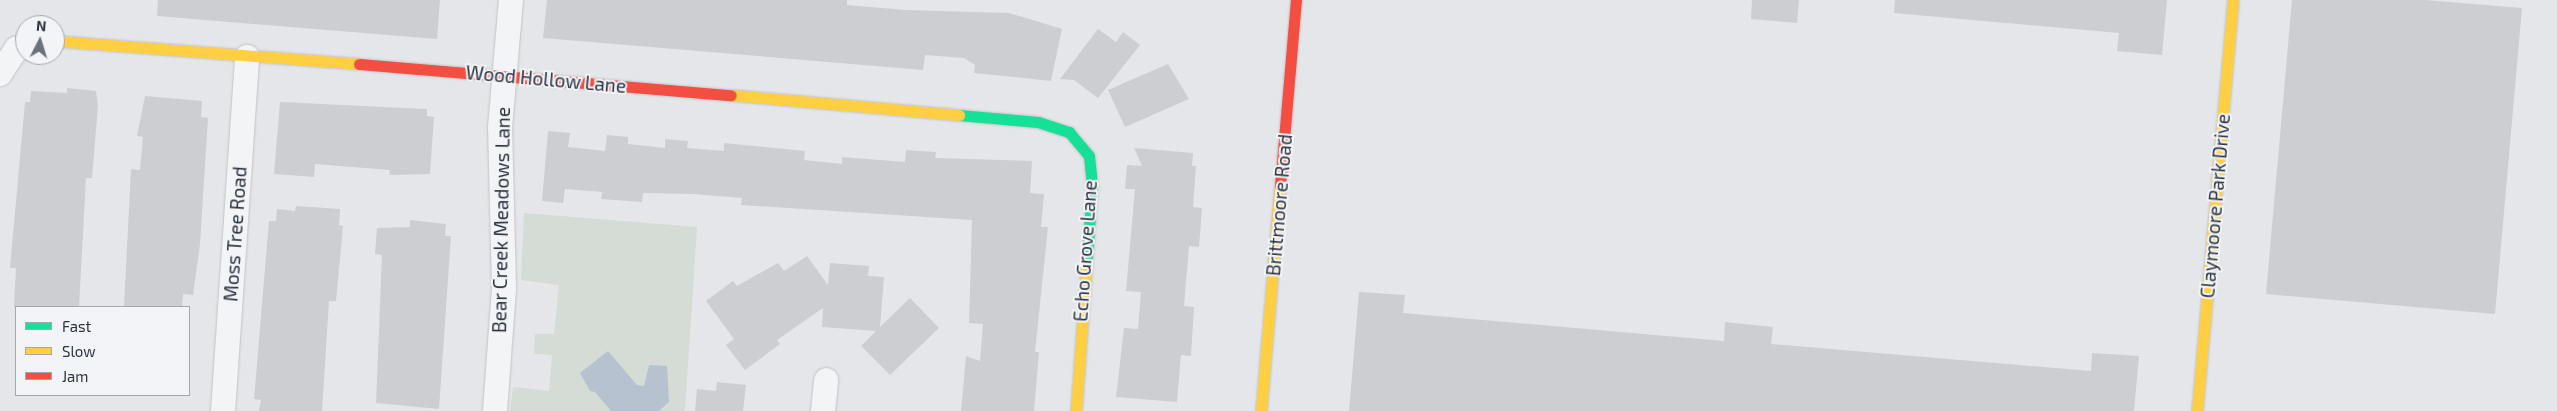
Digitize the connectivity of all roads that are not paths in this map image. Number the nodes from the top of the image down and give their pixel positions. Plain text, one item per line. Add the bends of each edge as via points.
1 (511, 0) edge
2 (1296, 0) edge
3 (2233, 0) edge
4 (65, 42) edge
5 (15, 54) edge
6 (247, 57) junction
7 (0, 74) edge
8 (505, 75) junction
9 (1038, 122) joint
10 (826, 380) dead end
11 (223, 411) edge
12 (495, 411) edge
13 (823, 411) edge
14 (1076, 411) edge
15 (1261, 411) edge
16 (2197, 411) edge

1 - 8 street, Bear Creek Meadows Lane
2 - 15 street, Brittmoore Road
3 - 16 street, Claymoore Park Drive
4 - 6 street, Wood Hollow Lane
5 - 7 street
6 - 8 street, Wood Hollow Lane
6 - 11 street, Moss Tree Road
8 - 9 street, Wood Hollow Lane
8 - 12 street, Bear Creek Meadows Lane via 500,128 504,288
9 - 14 street, Echo Grove Lane via 1069,132 1089,156 1092,187
10 - 13 street

